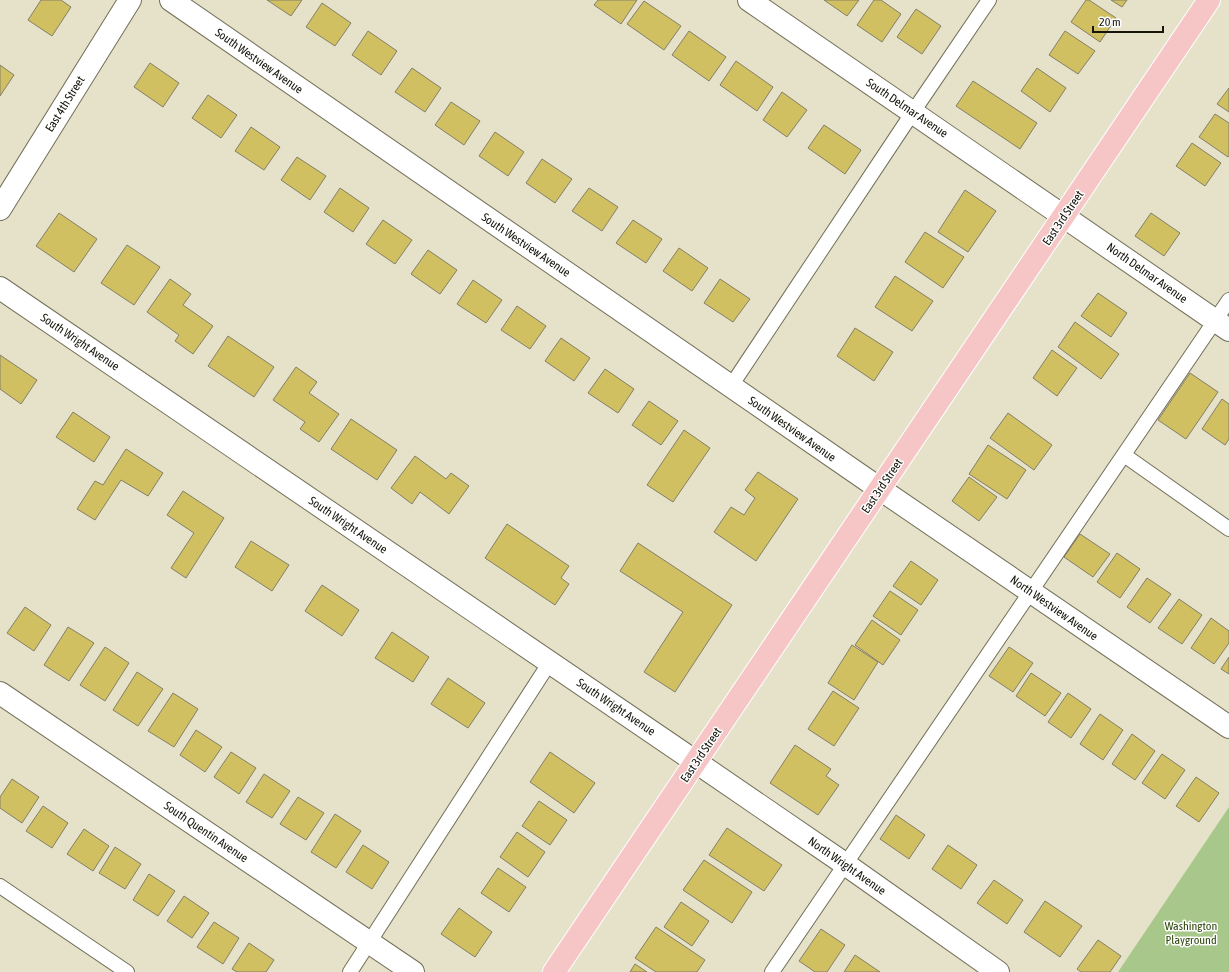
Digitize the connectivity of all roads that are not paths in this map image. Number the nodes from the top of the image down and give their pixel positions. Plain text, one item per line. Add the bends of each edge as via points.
1 (130, 0) edge
2 (171, 0) edge
3 (749, 0) edge
4 (989, 0) edge
5 (1209, 0) edge
6 (913, 112) junction
7 (0, 208) edge
8 (1064, 216) junction
9 (0, 288) edge
10 (1229, 300) edge
11 (1222, 325) edge
12 (731, 386) junction
13 (1124, 455) junction
14 (880, 489) junction
15 (1229, 529) edge
16 (1031, 592) junction
17 (550, 662) junction
18 (0, 693) edge
19 (1229, 727) edge
20 (696, 762) junction
21 (845, 864) junction
22 (0, 886) edge
23 (370, 943) junction
24 (127, 972) edge
25 (350, 972) edge
26 (413, 972) edge
27 (554, 972) edge
28 (772, 972) edge
29 (998, 972) edge

1 - 7 street, East 4th Street
2 - 12 street, South Westview Avenue
3 - 6 street, South Delmar Avenue
4 - 6 lane
5 - 8 main road, East 3rd Street
6 - 8 street, South Delmar Avenue
6 - 12 lane
8 - 11 street, North Delmar Avenue
8 - 14 main road, East 3rd Street
9 - 17 street, South Wright Avenue
10 - 11 lane
11 - 13 lane
12 - 14 street, South Westview Avenue
13 - 15 lane
13 - 16 lane
14 - 16 street, North Westview Avenue
14 - 20 main road, East 3rd Street
16 - 19 street, North Westview Avenue
16 - 21 lane
17 - 20 street, South Wright Avenue
17 - 23 lane
18 - 23 street, South Quentin Avenue
20 - 21 street, North Wright Avenue
20 - 27 main road, East 3rd Street
21 - 28 lane
21 - 29 street, North Wright Avenue
22 - 24 lane
23 - 25 lane
23 - 26 street, South Quentin Avenue

